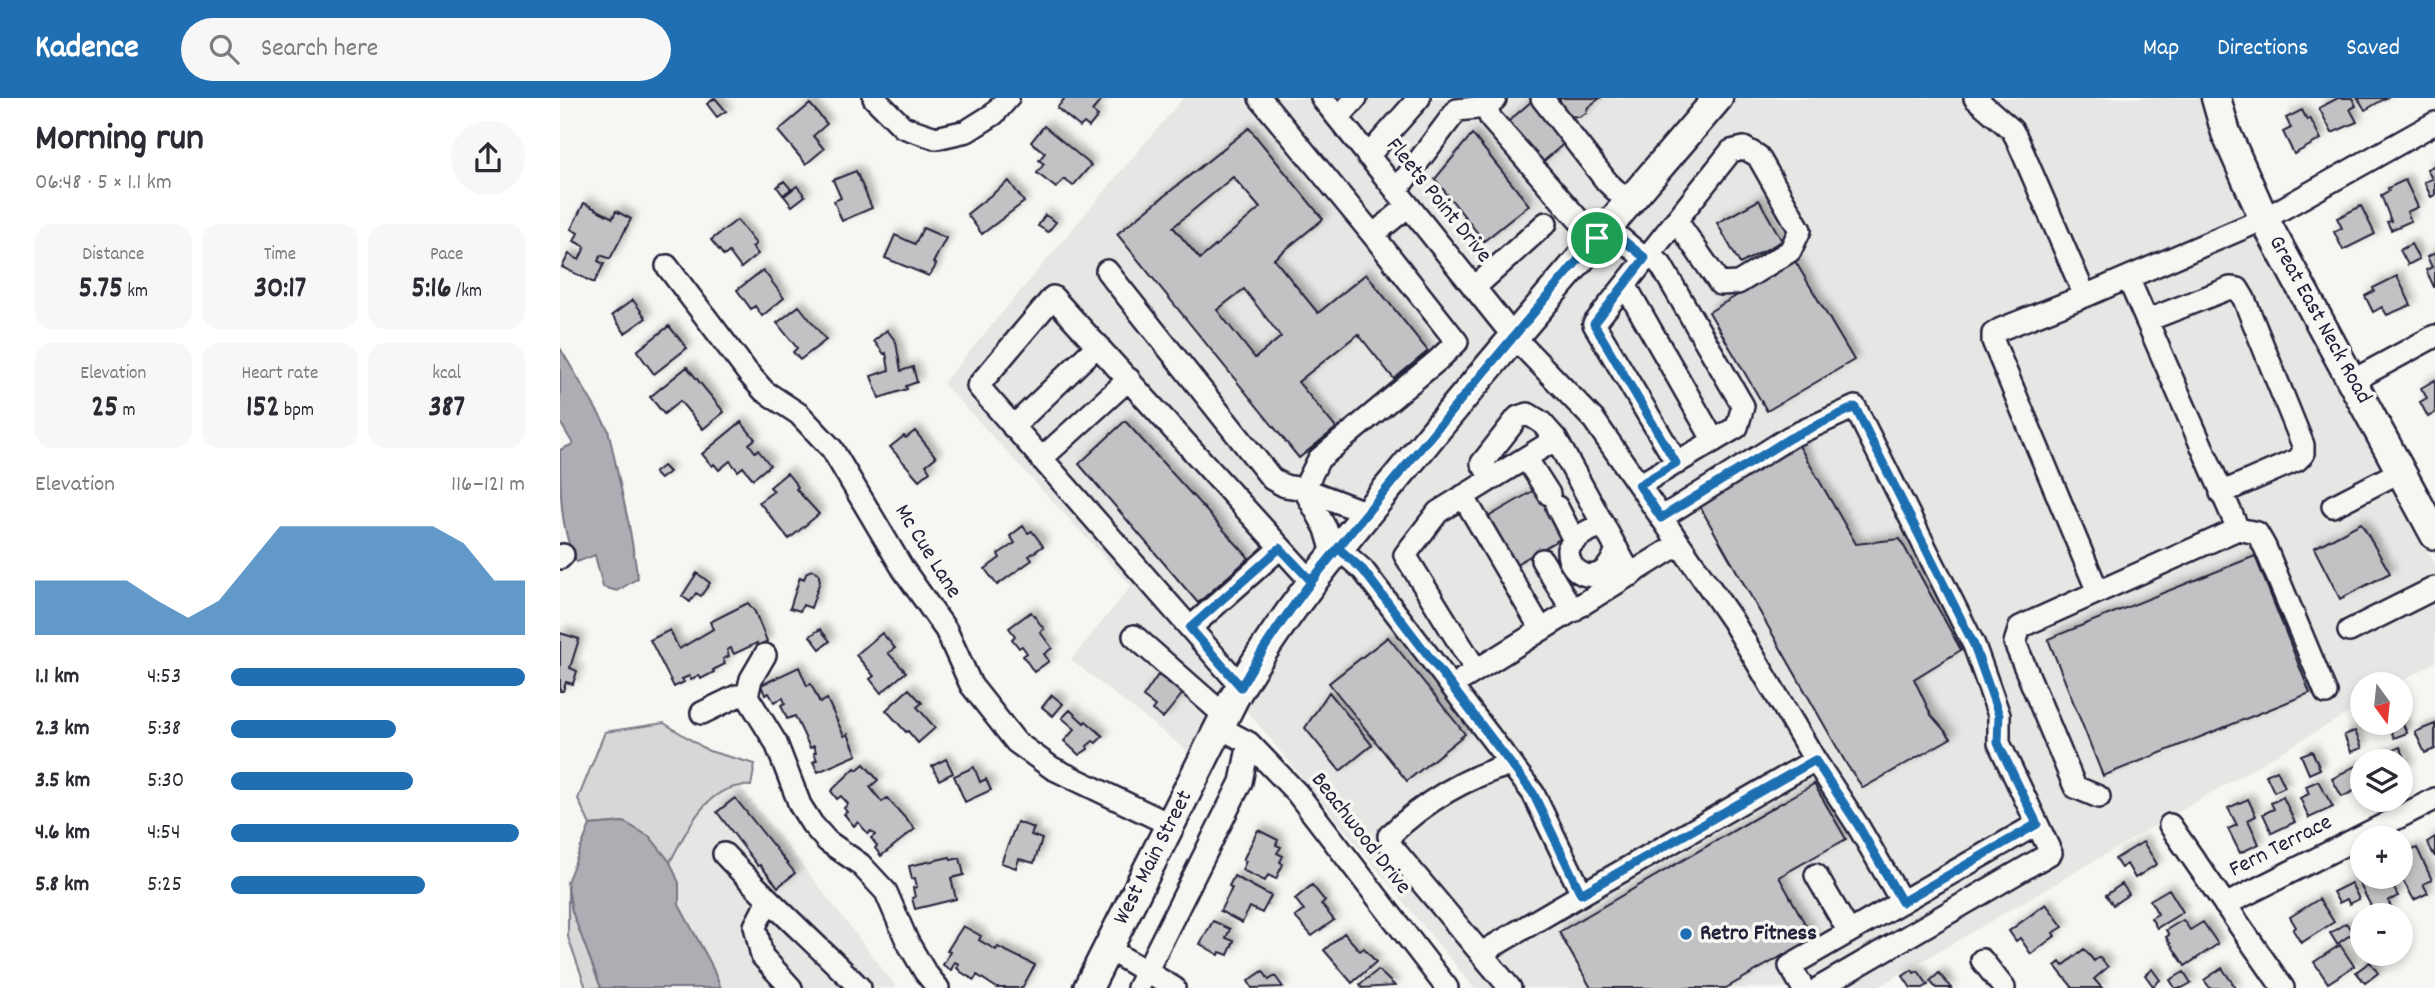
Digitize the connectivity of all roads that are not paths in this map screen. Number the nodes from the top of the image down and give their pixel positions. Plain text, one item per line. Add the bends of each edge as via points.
1 (874, 98) edge
2 (1008, 98) edge
3 (1260, 98) edge
4 (1322, 98) edge
5 (1356, 98) edge
6 (1419, 98) edge
7 (1542, 98) edge
8 (1975, 98) edge
9 (2216, 98) edge
10 (1710, 100) edge
11 (1491, 102) edge
12 (1338, 118) junction
13 (2435, 123) edge
14 (1368, 156) junction
15 (1402, 198) junction
16 (2264, 219) junction
17 (1676, 220) junction
18 (1612, 221) junction
19 (1546, 223) dead end
20 (1373, 235) junction
21 (1649, 254) junction
22 (667, 266) dead end
23 (1107, 271) dead end
24 (2128, 278) junction
25 (1625, 285) junction
26 (1474, 288) junction
27 (2085, 296) junction
28 (2148, 320) junction
29 (1513, 336) junction
30 (2435, 336) edge
31 (1098, 345) junction
32 (1129, 379) junction
33 (2353, 381) junction
34 (1013, 427) junction
35 (1556, 439) junction
36 (1714, 441) junction
37 (1526, 458) junction
38 (1041, 459) junction
39 (1676, 463) junction
40 (2400, 471) junction
41 (1492, 479) junction
42 (1639, 485) junction
43 (1304, 489) junction
44 (2221, 493) junction
45 (1463, 496) junction
46 (2333, 506) dead end
47 (1367, 513) junction
48 (1661, 518) junction
49 (1604, 525) junction
50 (2238, 528) junction
51 (2435, 535) edge
52 (1574, 540) junction
53 (1679, 544) junction
54 (1280, 548) junction
55 (1617, 549) junction
56 (1336, 551) junction
57 (1542, 560) dead end
58 (1631, 575) junction
59 (1311, 581) junction
60 (2435, 588) edge
61 (2098, 592) junction
62 (1573, 611) junction
63 (1190, 628) junction
64 (1541, 629) junction
65 (2349, 631) dead end
66 (1134, 636) dead end
67 (765, 655) dead end
68 (1476, 670) junction
69 (1241, 687) junction
70 (1451, 687) junction
71 (2326, 693) dead end
72 (747, 696) junction
73 (702, 713) dead end
74 (1222, 721) junction
75 (1249, 743) junction
76 (1815, 760) junction
77 (1512, 764) junction
78 (2099, 797) dead end
79 (2435, 799) edge
80 (2037, 824) junction
81 (1171, 825) junction
82 (2170, 825) dead end
83 (724, 854) dead end
84 (1816, 875) dead end
85 (1581, 894) junction
86 (768, 901) junction
87 (1902, 902) junction
88 (2225, 905) junction
89 (1849, 932) junction
90 (1108, 949) junction
91 (1483, 952) junction
92 (1982, 960) dead end
93 (1142, 980) edge
94 (788, 987) edge
95 (860, 988) edge
96 (938, 988) edge
97 (1088, 988) edge
98 (1174, 988) edge
99 (1447, 988) edge
100 (1510, 988) edge
101 (1803, 988) edge
102 (1819, 988) edge
103 (2004, 988) edge
104 (2283, 988) edge

1 - 2 street via 903,127 936,138 967,131 994,114
3 - 20 street
4 - 12 street, Fleets Point Drive
5 - 12 street
6 - 14 street
7 - 18 street via 1607,182
8 - 27 street via 2012,130
9 - 16 main road, Great East Neck Road via 2226,133
10 - 18 main road, West Main Street
11 - 15 street via 1457,110
11 - 18 street via 1491,120 1577,218
12 - 14 street, Fleets Point Drive
13 - 16 street
14 - 15 street, Fleets Point Drive
15 - 20 street
15 - 26 street, Fleets Point Drive
16 - 24 street
16 - 33 main road, Great East Neck Road
17 - 17 street via 1731,151 1744,148 1758,156 1800,230 1790,251 1738,283 1720,284
17 - 21 street
18 - 21 street
18 - 29 main road, West Main Street
19 - 26 street
20 - 43 street via 1457,342 1319,459
21 - 25 street
21 - 36 street via 1661,265 1743,406 1737,427
22 - 81 street, Mc Cue Lane via 764,391 799,414 832,449 903,569 946,630 971,685 1008,732 1052,768
23 - 43 street via 1272,478
24 - 27 street
24 - 28 street
25 - 36 street
25 - 39 street via 1594,324
26 - 29 street, Fleets Point Drive
27 - 61 street via 2001,329 1993,334 1993,341
28 - 44 street
28 - 44 street via 2230,288 2238,289 2244,299 2304,454
29 - 42 street, Fleets Point Drive via 1594,420
29 - 47 main road, West Main Street
30 - 33 street
31 - 32 street
31 - 34 street
31 - 34 street via 1054,297 978,386
32 - 38 street
32 - 54 street
33 - 40 main road, Great East Neck Road
34 - 38 street
35 - 37 street
35 - 41 street via 1528,414 1518,417 1482,463
35 - 49 street
36 - 39 street
37 - 41 street
37 - 52 street
38 - 63 street
39 - 42 street
40 - 46 street
40 - 51 main road, Great East Neck Road
41 - 45 street
42 - 48 street, Fleets Point Drive
43 - 47 street
43 - 56 street
44 - 50 street
45 - 64 street
45 - 68 street via 1438,512 1405,555
47 - 56 main road, West Main Street
48 - 53 street, Fleets Point Drive
48 - 80 street via 1790,438 1855,407 1974,645 1999,715 1998,743
49 - 52 street
49 - 55 street
50 - 61 street
50 - 71 street via 2257,533 2265,547
52 - 55 street via 1568,556 1580,575 1601,572
53 - 58 street
53 - 76 street, Fleets Point Drive via 1732,620
54 - 59 street
54 - 63 street
55 - 58 street
56 - 59 main road, West Main Street
56 - 70 street via 1363,570
57 - 62 street
58 - 62 street
59 - 69 main road, West Main Street
60 - 65 street
61 - 78 street via 2020,627 2015,643 2075,787
62 - 64 street
63 - 69 street
64 - 68 street
66 - 74 street, Beachwood Drive
67 - 72 street
68 - 70 street
69 - 74 main road, West Main Street
70 - 77 street
72 - 73 street via 737,696
72 - 96 street via 776,743 812,824 877,880 907,941
74 - 75 street, Beachwood Drive
74 - 81 main road, West Main Street
75 - 93 street via 1241,782
75 - 99 street, Beachwood Drive via 1297,793
76 - 85 street
76 - 87 street, Fleets Point Drive
77 - 85 street via 1533,793
77 - 91 street via 1483,772 1413,813 1389,836 1391,846
79 - 88 street, Fern Terrace
80 - 87 street
80 - 102 street via 2051,853
81 - 90 main road, West Main Street
82 - 88 street
83 - 86 street
84 - 89 street
85 - 91 street
86 - 94 street via 755,926 762,956
86 - 95 street
87 - 89 street
88 - 104 street
89 - 101 street via 1790,966
90 - 93 street
90 - 97 main road, West Main Street
91 - 100 street
92 - 103 street
93 - 98 street

